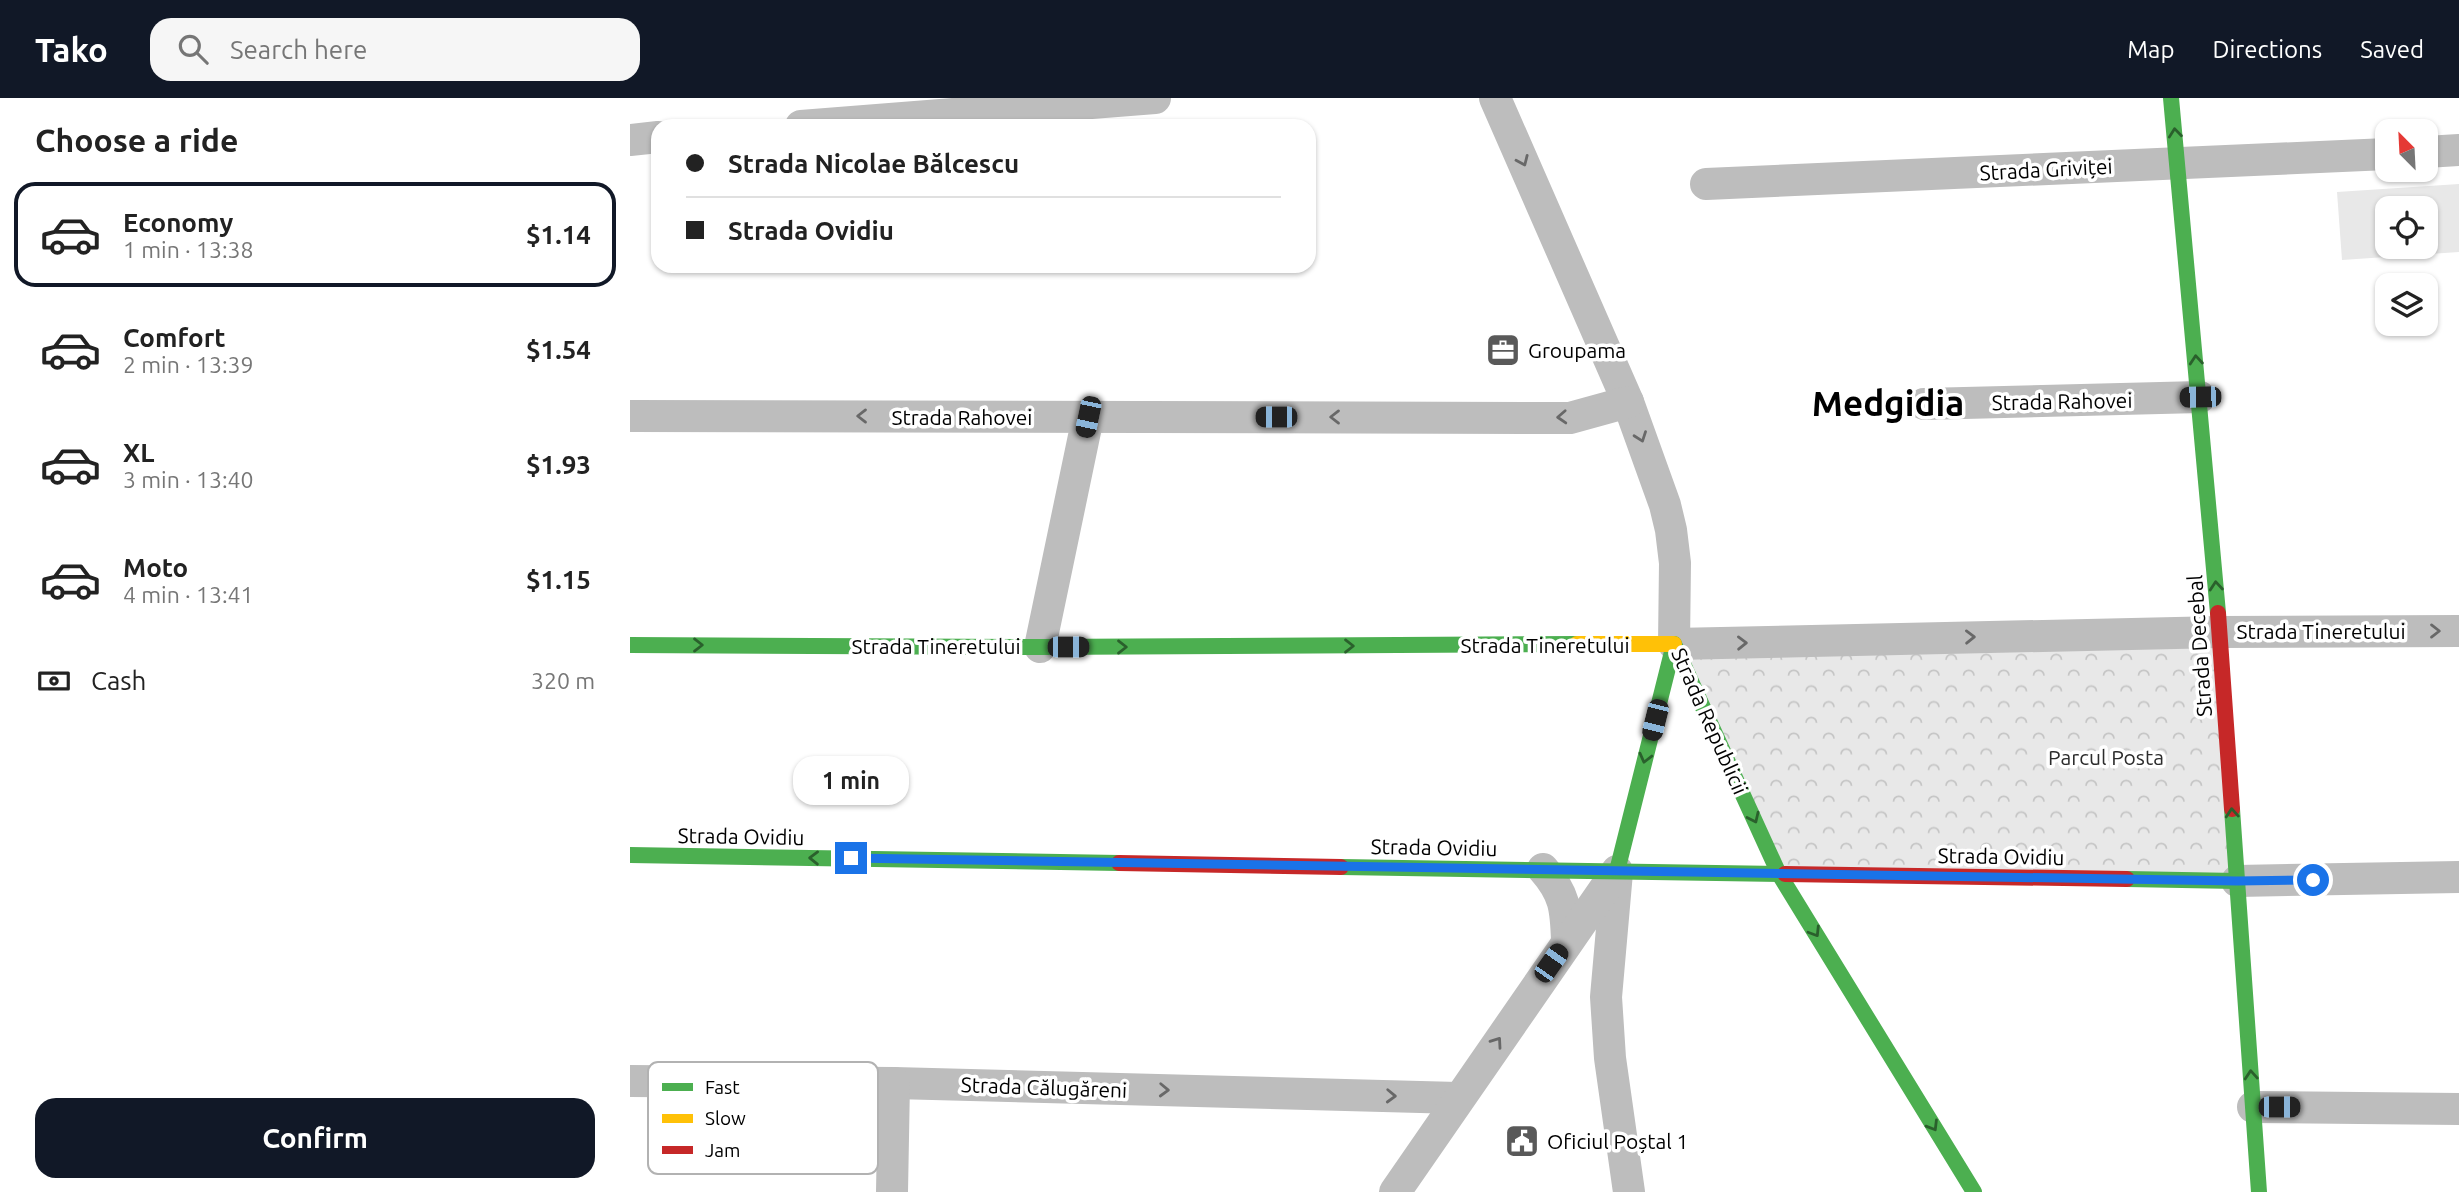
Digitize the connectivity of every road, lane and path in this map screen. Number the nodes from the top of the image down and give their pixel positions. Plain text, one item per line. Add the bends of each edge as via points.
1 (1155, 98) edge
2 (1495, 98) edge
3 (2171, 98) edge
4 (890, 119) edge
5 (651, 138) edge
6 (630, 140) edge
7 (2459, 150) edge
8 (2438, 151) edge
9 (2375, 155) edge
10 (2178, 163) junction
11 (1706, 184) dead end
12 (2200, 397) junction
13 (1628, 402) junction
14 (1924, 404) dead end
15 (630, 416) edge
16 (1088, 417) junction
17 (2459, 631) edge
18 (2220, 632) junction
19 (630, 645) edge
20 (1674, 645) junction
21 (1040, 647) junction
22 (630, 855) edge
23 (1543, 869) junction
24 (1617, 871) junction
25 (1779, 874) junction
26 (2459, 877) edge
27 (2237, 881) junction
28 (1567, 941) junction
29 (630, 1082) edge
30 (648, 1082) edge
31 (878, 1083) edge
32 (894, 1083) junction
33 (1458, 1098) junction
34 (2253, 1107) junction
35 (2459, 1109) edge
36 (892, 1192) edge
37 (1395, 1192) edge
38 (1629, 1192) edge
39 (1974, 1192) edge
40 (2259, 1192) edge

1 - 4 street
2 -> 13 street, Strada Republicii
10 -> 3 main road, Strada Decebal
5 - 6 street
7 - 8 street
9 - 10 street, Strada Griviței
10 - 11 street, Strada Griviței
12 -> 10 main road, Strada Decebal
12 - 14 street, Strada Rahovei
18 -> 12 main road, Strada Decebal
13 -> 16 street, Strada Rahovei via 1570,418
13 -> 20 street, Strada Republicii via 1671,530
16 -> 15 street, Strada Rahovei
16 - 21 street
18 -> 17 street, Strada Tineretului
20 -> 18 street, Strada Tineretului
27 -> 18 main road, Strada Decebal
19 -> 21 main road, Strada Tineretului
21 -> 20 main road, Strada Tineretului
20 -> 24 main road
20 -> 25 main road, Strada Republicii
23 -> 22 main road, Strada Ovidiu
23 - 24 main road, Strada Ovidiu
23 - 28 street via 1562,896
24 - 25 main road, Strada Ovidiu
24 - 28 street
24 - 38 street via 1606,998
25 - 27 main road, Strada Ovidiu
25 -> 39 main road, Strada Republicii
26 - 27 street
34 -> 27 main road, Strada Decebal
33 -> 28 street
29 - 30 street, Strada Călugăreni
31 - 32 street, Strada Călugăreni
32 -> 33 street, Strada Călugăreni
32 - 36 street
33 - 37 street
34 - 35 street
34 - 40 main road, Strada Decebal

